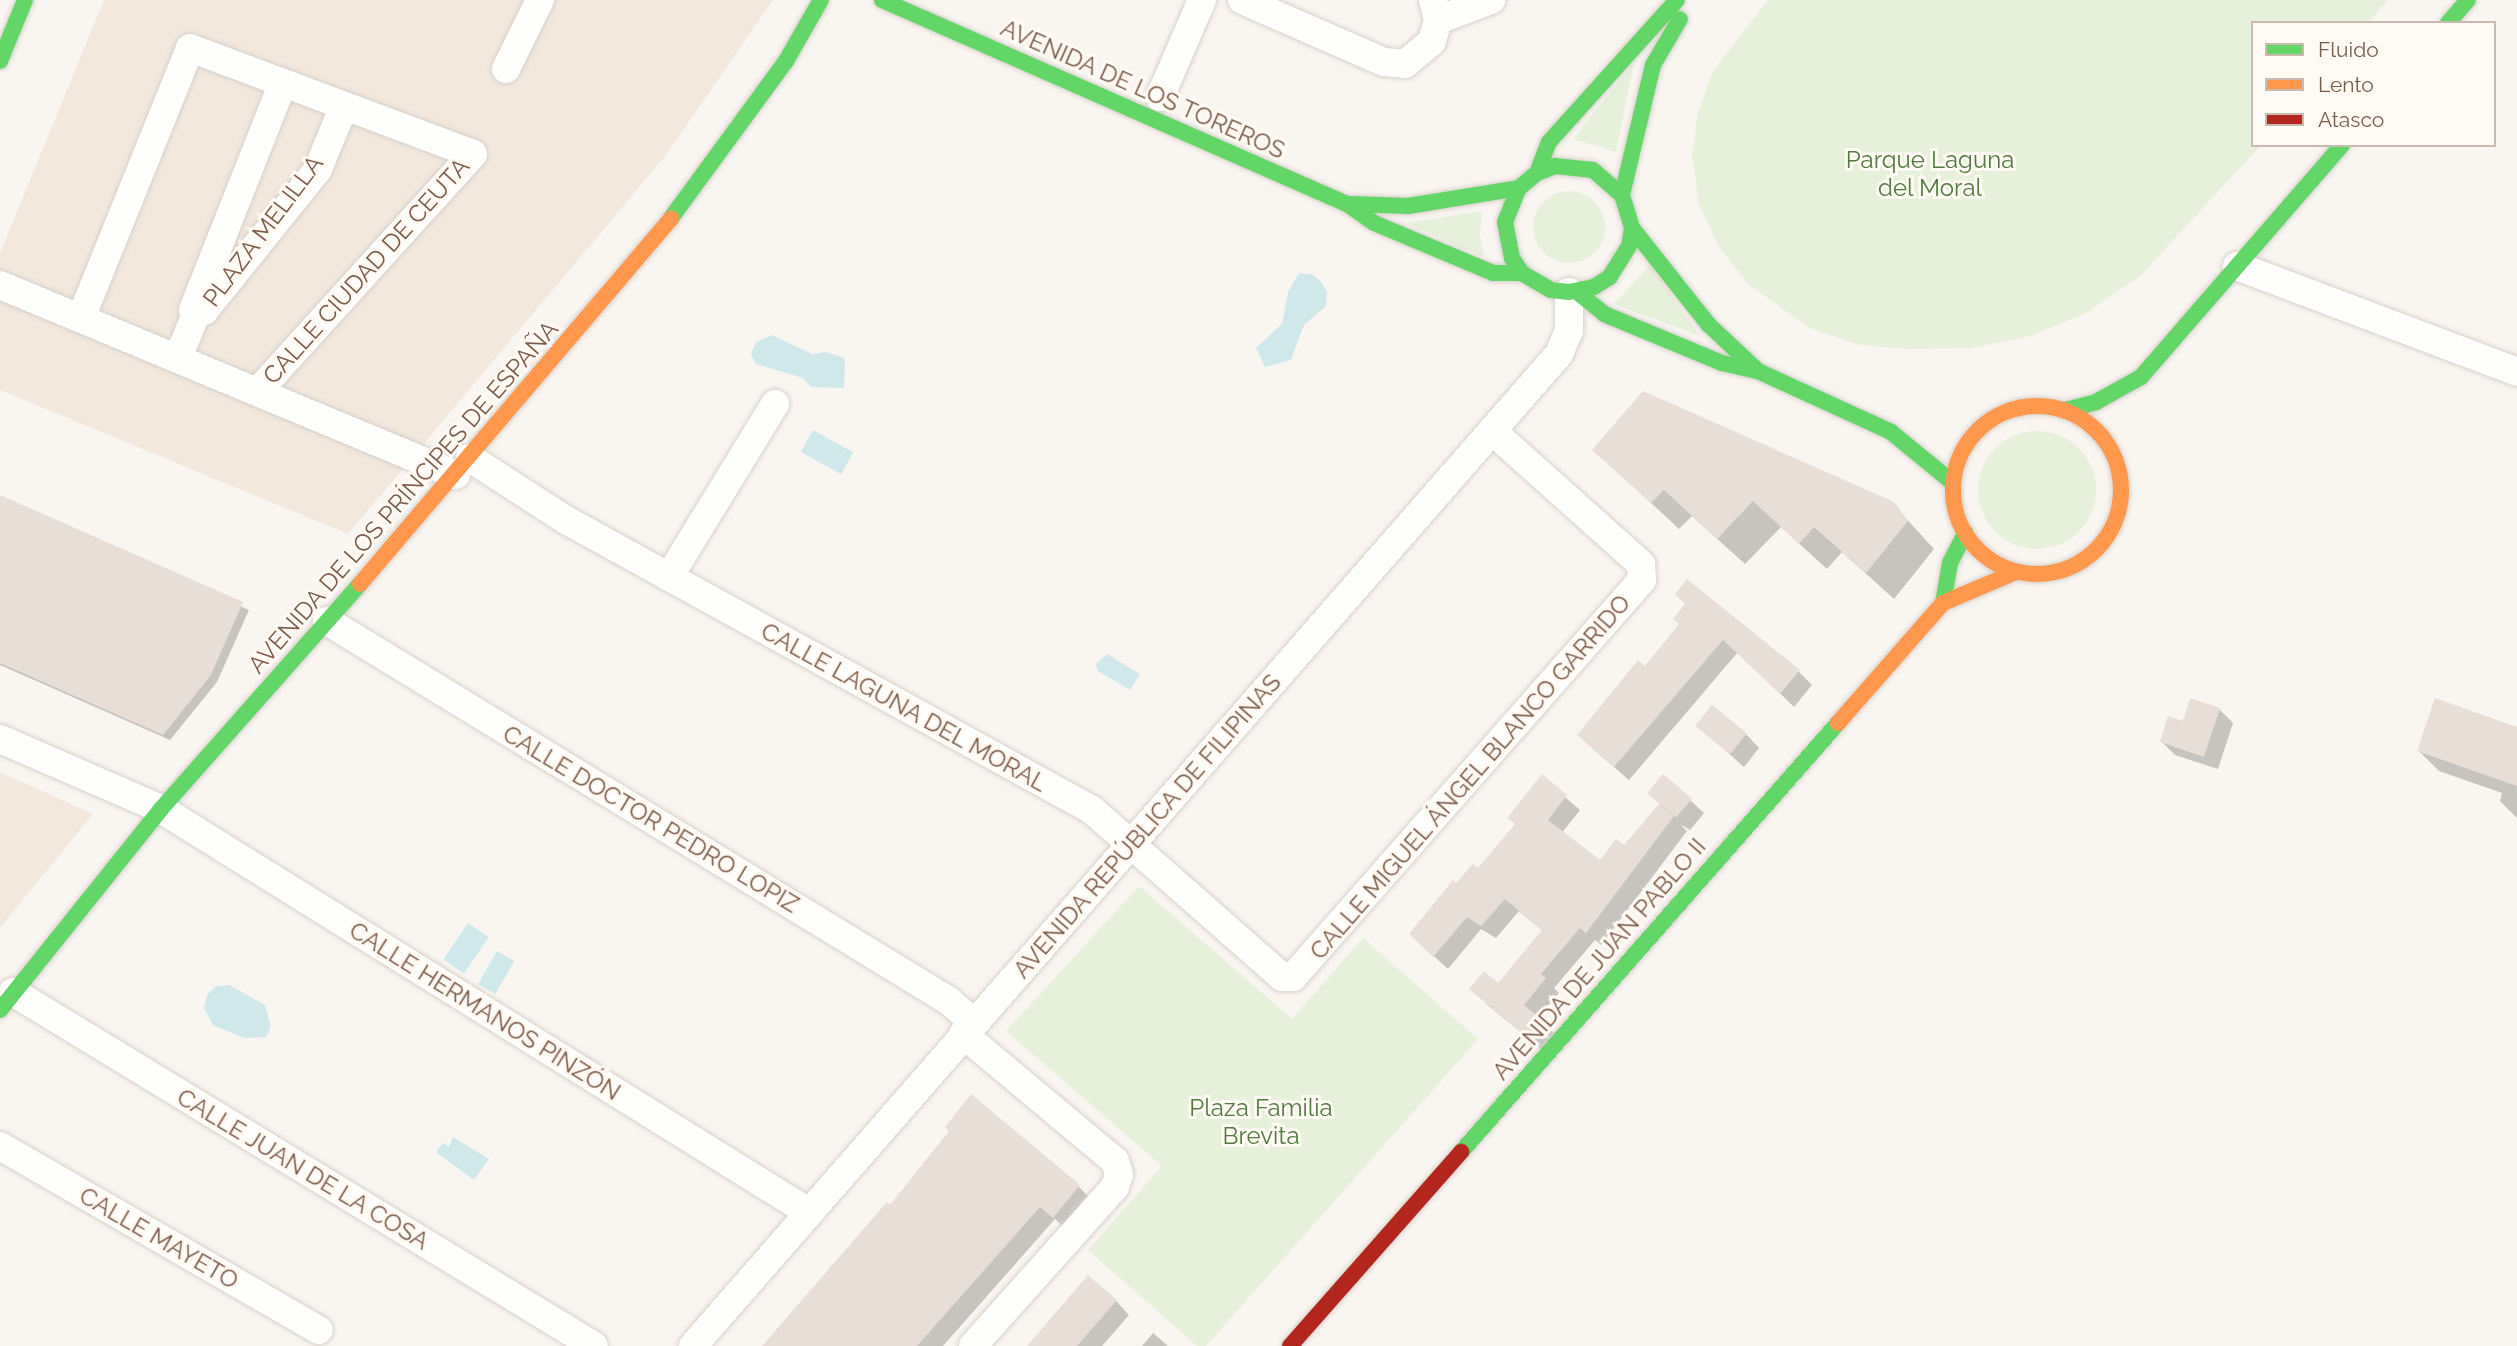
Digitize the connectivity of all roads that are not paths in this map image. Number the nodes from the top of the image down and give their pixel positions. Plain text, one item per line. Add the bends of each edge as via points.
1 (25, 0) edge
2 (540, 0) edge
3 (821, 0) edge
4 (882, 0) edge
5 (1202, 0) edge
6 (1242, 0) edge
7 (1491, 0) edge
8 (1676, 0) edge
9 (1691, 0) edge
10 (2468, 0) edge
11 (1436, 10) edge
12 (2450, 21) edge
13 (0, 61) edge
14 (506, 69) dead end
15 (283, 83) junction
16 (1160, 97) dead end
17 (344, 106) junction
18 (2340, 147) edge
19 (1536, 173) junction
20 (1519, 188) junction
21 (1622, 195) junction
22 (1347, 204) junction
23 (1632, 228) junction
24 (2237, 266) junction
25 (1522, 272) junction
26 (0, 285) edge
27 (1572, 292) junction
28 (196, 314) junction
29 (81, 318) junction
30 (178, 358) junction
31 (1758, 371) junction
32 (2517, 372) edge
33 (2140, 377) junction
34 (258, 391) junction
35 (2135, 398) dead end
36 (775, 404) dead end
37 (2065, 410) junction
38 (2122, 427) dead end
39 (1492, 431) junction
40 (1891, 432) junction
41 (1973, 435) junction
42 (1919, 436) dead end
43 (1946, 437) dead end
44 (2113, 453) junction
45 (463, 467) junction
46 (1953, 483) junction
47 (1965, 533) junction
48 (2016, 572) junction
49 (669, 578) junction
50 (1942, 603) junction
51 (327, 621) junction
52 (0, 739) edge
53 (161, 809) junction
54 (1132, 845) junction
55 (6, 1001) edge
56 (968, 1028) junction
57 (0, 1146) edge
58 (810, 1213) junction
59 (319, 1330) dead end
60 (594, 1346) edge
61 (693, 1346) edge
62 (973, 1346) edge
63 (1290, 1346) edge

1 - 13 street
2 - 14 street
3 - 45 street, AVENIDA DE LOS PRÍNCIPES DE ESPAÑA via 730,142
4 - 22 street, AVENIDA DE LOS TOREROS
5 - 16 street
6 - 11 street via 1384,62 1405,64 1420,56 1432,41
7 - 11 street
8 - 19 street via 1549,142
9 - 21 street via 1653,65
10 - 12 street
15 - 17 street, CALLE CIUDAD DE CEUTA
15 - 28 street, PLAZA MELILLA via 191,307
15 - 29 street, CALLE CIUDAD DE CEUTA via 190,48
17 - 28 street, PLAZA MELILLA via 318,169 204,311
17 - 34 street, CALLE CIUDAD DE CEUTA via 472,154
18 - 24 street
19 - 20 street
19 - 21 street via 1555,166 1593,170
20 - 22 street, AVENIDA DE LOS TOREROS via 1408,206
20 - 25 street via 1510,204 1505,231 1512,258
21 - 23 street
22 - 25 street, AVENIDA DE LOS TOREROS via 1374,223 1493,273
23 - 27 street via 1629,246 1610,277
23 - 31 street via 1709,325
24 - 32 street
24 - 33 street
25 - 27 street via 1551,290
26 - 29 street, CALLE LAGUNA DEL MORAL
27 - 31 street via 1604,314 1722,363
27 - 39 street, AVENIDA REPÚBLICA DE FILIPINAS via 1569,331 1559,354
28 - 30 street, PLAZA MELILLA
29 - 30 street, CALLE LAGUNA DEL MORAL
30 - 34 street, CALLE LAGUNA DEL MORAL
31 - 40 street
33 - 35 street
33 - 37 street via 2096,402
34 - 45 street, CALLE LAGUNA DEL MORAL
36 - 49 street
37 - 41 street via 2040,405 2015,408 1992,418
37 - 44 street via 2084,420
38 - 44 street
39 - 54 street, AVENIDA REPÚBLICA DE FILIPINAS
39 - 54 street, CALLE MIGUEL ÁNGEL BLANCO GARRIDO via 1642,564 1642,580 1293,977 1282,977
40 - 42 street
40 - 46 street
41 - 43 street
41 - 46 street via 1959,457
44 - 48 street via 2121,500 2102,543 2085,560 2063,570
45 - 49 street, CALLE LAGUNA DEL MORAL
45 - 51 street, AVENIDA DE LOS PRÍNCIPES DE ESPAÑA
46 - 47 street via 1955,509
47 - 48 street via 1996,564
47 - 50 street, AVENIDA DE JUAN PABLO II via 1950,563
48 - 50 street, AVENIDA DE JUAN PABLO II
49 - 54 street, CALLE LAGUNA DEL MORAL via 1092,810
50 - 63 street, AVENIDA DE JUAN PABLO II
51 - 53 street, AVENIDA DE LOS PRÍNCIPES DE ESPAÑA
51 - 56 street, CALLE DOCTOR PEDRO LOPIZ via 940,995
52 - 53 street, CALLE HERMANOS PINZÓN
53 - 55 street, AVENIDA DE LOS PRÍNCIPES DE ESPAÑA
53 - 58 street, CALLE HERMANOS PINZÓN
54 - 56 street, AVENIDA REPÚBLICA DE FILIPINAS
55 - 60 street, CALLE JUAN DE LA COSA
56 - 58 street, AVENIDA REPÚBLICA DE FILIPINAS
56 - 62 street, CALLE DOCTOR PEDRO LOPIZ via 1115,1161 1119,1174 1115,1187
57 - 59 street, CALLE MAYETO
58 - 61 street, AVENIDA REPÚBLICA DE FILIPINAS

